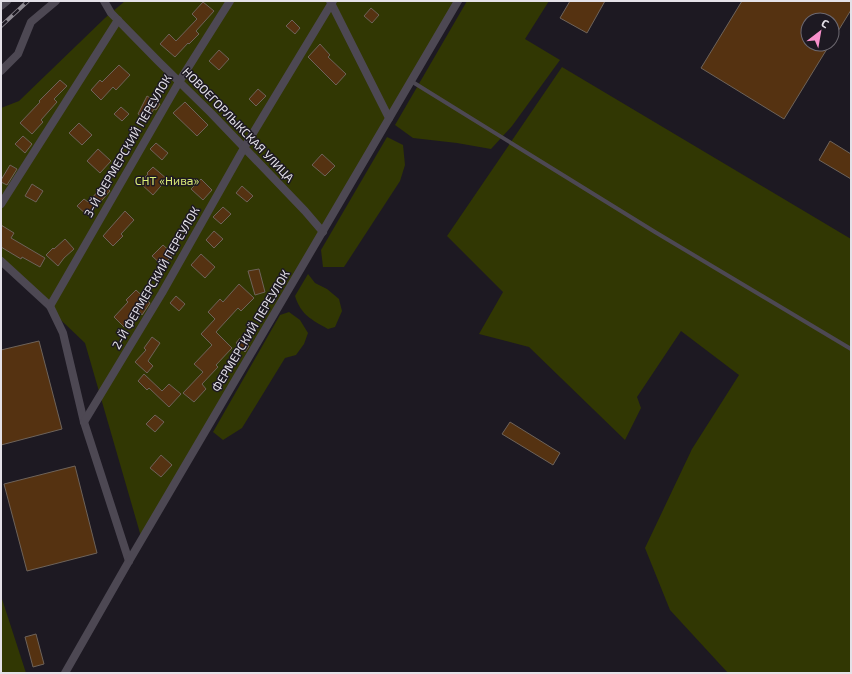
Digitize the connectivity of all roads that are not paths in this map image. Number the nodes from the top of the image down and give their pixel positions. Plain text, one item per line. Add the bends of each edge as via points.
1 (7, 1) edge
2 (56, 1) edge
3 (104, 1) edge
4 (230, 1) edge
5 (458, 1) edge
6 (331, 2) edge
7 (1, 6) edge
8 (118, 20) junction
9 (1, 71) edge
10 (411, 81) junction
11 (179, 82) junction
12 (389, 118) junction
13 (244, 148) junction
14 (1, 204) edge
15 (323, 232) junction
16 (1, 261) edge
17 (50, 306) junction
18 (851, 349) edge
19 (84, 422) junction
20 (129, 561) junction
21 (65, 673) edge

1 - 7 street
2 - 9 street via 31,22 18,54
3 - 8 street, НОВОЕГОРЛЫКСКАЯ УЛИЦА
4 - 11 street, 3-Й ФЕРМЕРСКИЙ ПЕРЕУЛОК
5 - 10 street, ФЕРМЕРСКИЙ ПЕРЕУЛОК
6 - 12 street
6 - 13 street, 2-Й ФЕРМЕРСКИЙ ПЕРЕУЛОК
8 - 11 street, НОВОЕГОРЛЫКСКАЯ УЛИЦА
8 - 14 street
10 - 12 street, ФЕРМЕРСКИЙ ПЕРЕУЛОК
10 - 18 lane via 655,232
11 - 13 street, НОВОЕГОРЛЫКСКАЯ УЛИЦА
11 - 17 street, 3-Й ФЕРМЕРСКИЙ ПЕРЕУЛОК
12 - 15 street, ФЕРМЕРСКИЙ ПЕРЕУЛОК
13 - 15 street, НОВОЕГОРЛЫКСКАЯ УЛИЦА
13 - 19 street, 2-Й ФЕРМЕРСКИЙ ПЕРЕУЛОК via 162,293
15 - 20 street, ФЕРМЕРСКИЙ ПЕРЕУЛОК
16 - 17 street
17 - 19 street via 63,333
19 - 20 street
20 - 21 street, ФЕРМЕРСКИЙ ПЕРЕУЛОК

